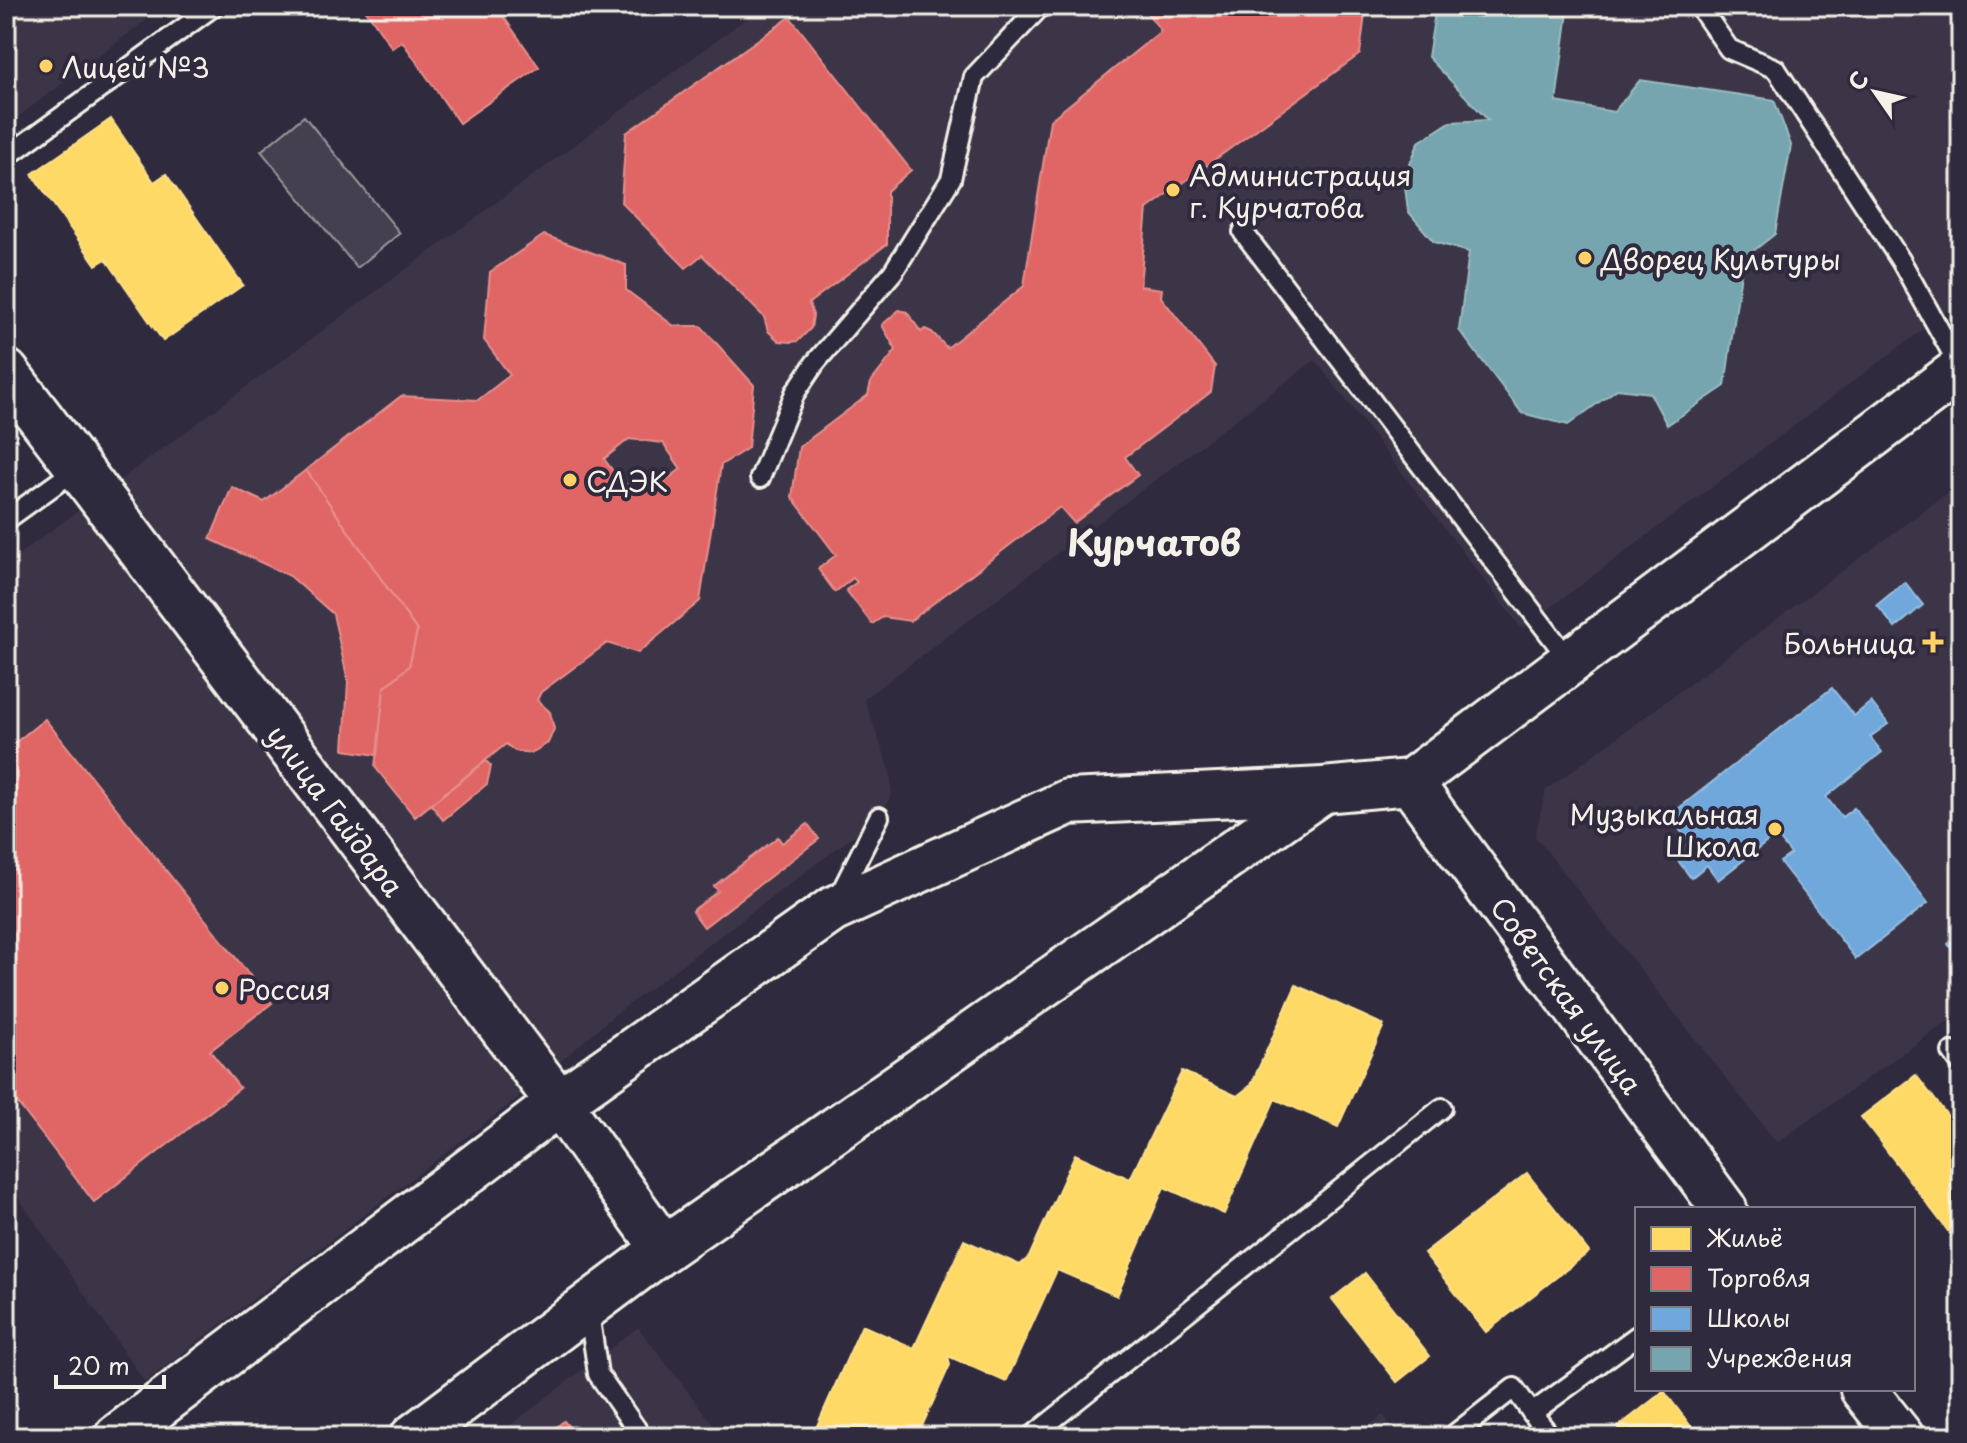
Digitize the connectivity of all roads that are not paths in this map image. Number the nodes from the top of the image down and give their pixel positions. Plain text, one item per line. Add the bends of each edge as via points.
1 (214, 6) edge
2 (1041, 6) edge
3 (1699, 6) edge
4 (6, 157) edge
5 (1243, 232) dead end
6 (1961, 369) edge
7 (6, 372) edge
8 (78, 468) junction
9 (760, 478) dead end
10 (6, 520) edge
11 (1571, 663) junction
12 (1410, 782) junction
13 (1323, 790) junction
14 (879, 817) dead end
15 (832, 910) junction
16 (559, 1103) junction
17 (1442, 1108) dead end
18 (1723, 1207) edge
19 (664, 1249) junction
20 (588, 1306) junction
21 (1635, 1337) edge
22 (1865, 1391) edge
23 (1532, 1413) junction
24 (117, 1437) edge
25 (413, 1437) edge
26 (642, 1437) edge
27 (1031, 1437) edge
28 (1451, 1437) edge
29 (1551, 1437) edge
30 (1901, 1437) edge

1 - 4 lane
2 - 9 lane via 974,77 951,179 893,272 795,393
3 - 6 lane via 1729,49 1776,69 1901,261
5 - 11 lane
6 - 11 main road
7 - 8 main road, улица Гайдара
8 - 10 lane
8 - 16 main road, улица Гайдара
11 - 12 main road
12 - 13 main road
12 - 18 main road, Советская улица
13 - 15 main road via 1068,802
13 - 19 main road
14 - 15 lane
15 - 16 main road
16 - 19 main road, улица Гайдара
16 - 24 main road
17 - 27 lane
19 - 20 main road
20 - 25 main road
20 - 26 lane via 598,1374
21 - 23 lane
22 - 30 main road
23 - 28 lane via 1514,1388
23 - 29 lane

